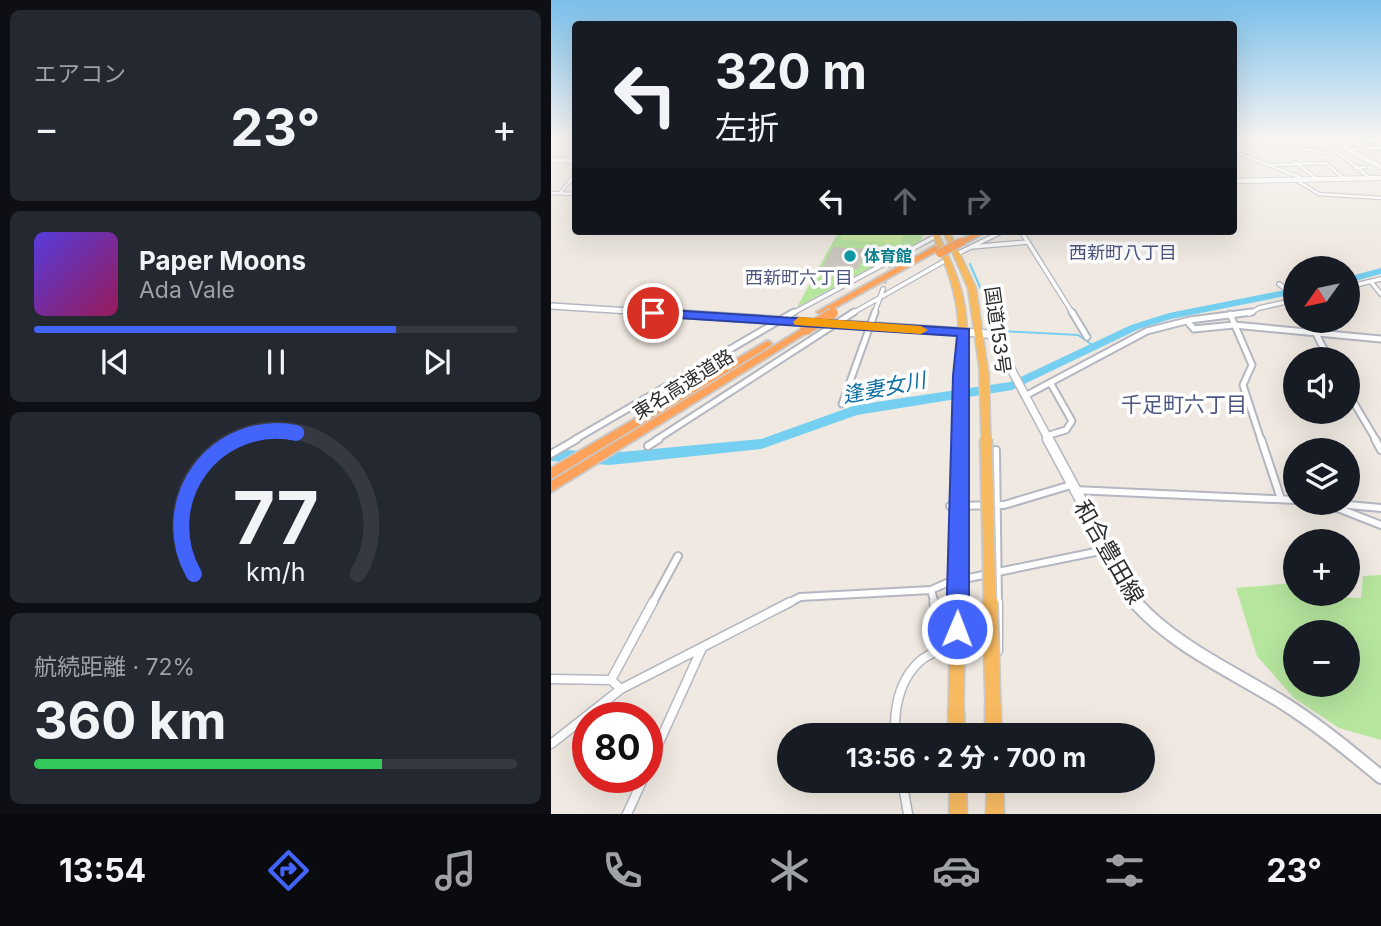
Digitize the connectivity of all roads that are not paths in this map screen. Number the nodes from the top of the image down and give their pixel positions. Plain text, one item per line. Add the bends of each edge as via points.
1 (1299, 177) edge
2 (1314, 177) edge
3 (1343, 178) joint
4 (1370, 178) joint
5 (1381, 178) edge
6 (572, 179) edge
7 (1304, 179) junction
8 (1317, 179) junction
9 (1296, 180) junction
10 (1237, 181) edge
11 (572, 189) edge
12 (551, 193) edge
13 (562, 194) junction
14 (572, 194) edge
15 (1381, 198) edge
16 (933, 235) edge
17 (936, 235) edge
18 (949, 235) edge
19 (966, 235) edge
20 (972, 235) edge
21 (995, 235) edge
22 (1024, 235) edge
23 (960, 239) junction
24 (1028, 242) junction
25 (971, 247) junction
26 (939, 250) junction
27 (957, 254) junction
28 (948, 259) junction
29 (890, 263) joint
30 (1381, 279) edge
31 (1371, 282) junction
32 (1360, 284) edge
33 (883, 289) tunnel mouth
34 (1381, 294) edge
35 (882, 298) junction
36 (1283, 301) edge
37 (551, 306) edge
38 (1230, 314) junction
39 (781, 321) junction
40 (1187, 321) junction
41 (833, 324) junction
42 (1234, 325) junction
43 (872, 326) junction
44 (799, 329) junction
45 (964, 332) junction
46 (980, 333) junction
47 (1315, 334) junction
48 (1087, 337) dead end
49 (1381, 339) edge
50 (1322, 347) edge
51 (1051, 384) junction
52 (1025, 395) junction
53 (842, 404) dead end
54 (1360, 414) edge
55 (656, 416) junction
56 (1046, 436) junction
57 (648, 446) dead end
58 (996, 450) dead end
59 (1381, 450) edge
60 (551, 454) edge
61 (551, 474) edge
62 (551, 487) edge
63 (1073, 488) junction
64 (1281, 499) joint
65 (995, 505) junction
66 (950, 506) dead end
67 (1360, 506) edge
68 (1381, 508) edge
69 (1356, 515) edge
70 (1381, 525) edge
71 (1105, 550) junction
72 (678, 556) dead end
73 (998, 572) junction
74 (931, 590) junction
75 (999, 634) junction
76 (942, 642) junction
77 (702, 648) junction
78 (551, 679) edge
79 (611, 680) junction
80 (621, 689) junction
81 (894, 723) edge
82 (957, 723) edge
83 (994, 723) edge
84 (1000, 723) edge
85 (663, 734) edge
86 (551, 744) edge
87 (1381, 778) edge
88 (637, 793) edge
89 (905, 793) edge
90 (958, 793) edge
91 (995, 793) edge
92 (1002, 793) edge
93 (627, 814) edge
94 (909, 814) edge
95 (958, 814) edge
96 (995, 814) edge
97 (1003, 814) edge

1 - 7 street
2 - 8 street
3 - 4 main road
3 - 8 main road
4 - 5 main road
6 - 13 street
7 - 8 main road
7 - 9 main road
9 - 10 main road
9 - 15 street via 1319,194
11 - 13 street
12 - 13 street
13 - 14 street
16 - 29 street
17 - 28 highway, 国道153号
18 - 27 highway, 国道153号
19 - 23 highway, 東名高速道路
20 - 23 highway, 東名高速道路
21 - 25 street
22 - 24 street
23 - 26 highway, 東名高速道路, bridge
24 - 25 street
24 - 48 street
25 - 27 street
26 - 44 highway, 東名高速道路, bridge
26 - 44 highway, 東名高速道路 via 821,312
27 - 46 highway, 国道153号 via 972,288
28 - 35 street
28 - 45 highway, 国道153号 via 960,293
29 - 39 street
30 - 31 street
31 - 32 street
31 - 34 street
33 - 35 street
35 - 41 street
35 - 43 street
36 - 38 street via 1249,314
37 - 39 street
38 - 40 street
38 - 42 street
39 - 41 street
39 - 60 street
40 - 42 street via 1194,329
40 - 51 street via 1133,336
41 - 43 street
41 - 57 street
42 - 47 street
42 - 64 street via 1252,365 1243,386
43 - 45 street
43 - 53 street
44 - 55 highway, 東名高速道路
45 - 46 main road
45 - 82 highway, 国道153号, bridge
46 - 52 main road, 和合豊田線 via 995,339
46 - 83 highway, 国道153号, bridge
47 - 49 street
47 - 50 street
51 - 52 street
51 - 56 street via 1072,421 1066,430
52 - 56 main road, 和合豊田線
54 - 59 street
55 - 61 highway, 東名高速道路
55 - 62 highway, 東名高速道路
56 - 63 main road, 和合豊田線
58 - 65 street
63 - 64 street
63 - 65 street
63 - 71 main road, 和合豊田線
65 - 66 street
65 - 73 street
67 - 68 street
69 - 70 street
71 - 73 street
71 - 87 main road, 和合豊田線 via 1134,601 1151,620 1291,708
72 - 79 street
73 - 74 street
73 - 75 street
74 - 76 street
74 - 77 street via 800,597
75 - 76 street
75 - 84 street
76 - 81 street via 908,676 893,710
77 - 80 street
77 - 85 street
78 - 79 street
79 - 80 street
80 - 86 street
88 - 93 street
89 - 94 street
90 - 95 highway
91 - 96 highway
92 - 97 street

